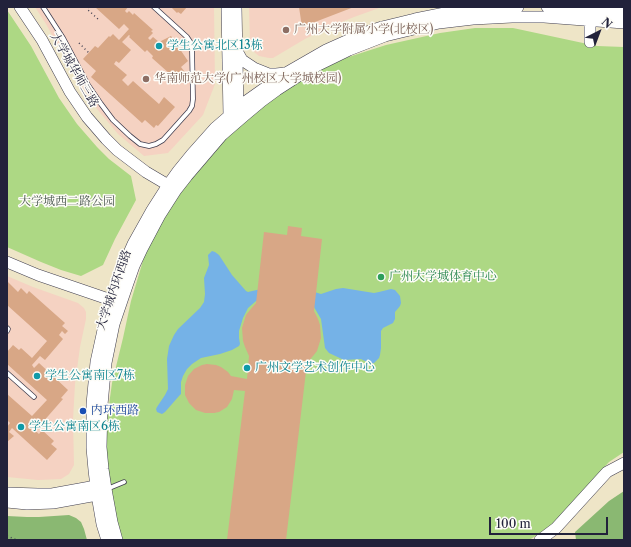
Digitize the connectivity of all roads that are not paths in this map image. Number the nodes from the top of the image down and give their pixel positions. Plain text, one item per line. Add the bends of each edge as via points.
1 (20, 7) edge
2 (43, 7) edge
3 (154, 7) edge
4 (227, 7) edge
5 (236, 7) edge
6 (518, 7) edge
7 (541, 7) edge
8 (546, 7) edge
9 (565, 11) edge
10 (590, 15) junction
11 (618, 15) edge
12 (590, 42) dead end
13 (237, 50) junction
14 (286, 73) junction
15 (238, 108) junction
16 (234, 118) junction
17 (168, 185) junction
18 (7, 262) edge
19 (116, 302) junction
20 (7, 373) edge
21 (34, 397) dead end
22 (624, 463) edge
23 (124, 482) dead end
24 (100, 490) junction
25 (7, 493) edge
26 (7, 502) edge
27 (107, 540) edge
28 (117, 540) edge
29 (540, 540) edge

1 - 17 main road, 大学城华师三路 via 42,40 78,106 106,139 126,157
2 - 3 lane via 86,82 113,120 139,143 149,146 163,140 189,111 193,99 191,43
4 - 16 main road
5 - 13 main road
6 - 14 main road, 大学城内环西路 via 455,11 382,27 326,50
7 - 8 main road, 大学城内环西路
8 - 9 main road, 大学城内环西路
9 - 10 main road, 大学城内环西路
9 - 16 main road, 大学城内环西路 via 439,23 385,36 308,70
10 - 11 main road, 大学城内环西路
10 - 12 main road
13 - 14 main road via 242,60 255,69 269,74
13 - 15 main road
14 - 15 main road, 大学城内环西路
15 - 16 main road, 大学城内环西路
16 - 17 main road, 大学城内环西路 via 215,128
16 - 19 main road, 大学城内环西路 via 176,190 142,249 128,283
17 - 19 main road, 大学城内环西路 via 133,244 125,262
18 - 19 main road
19 - 24 main road, 大学城内环西路 via 102,405 103,470
20 - 21 lane
22 - 29 main road via 607,472 556,528
23 - 24 lane
24 - 25 main road via 52,494
24 - 26 main road via 53,503
24 - 27 main road, 大学城内环西路 via 102,524
24 - 28 main road, 大学城内环西路

